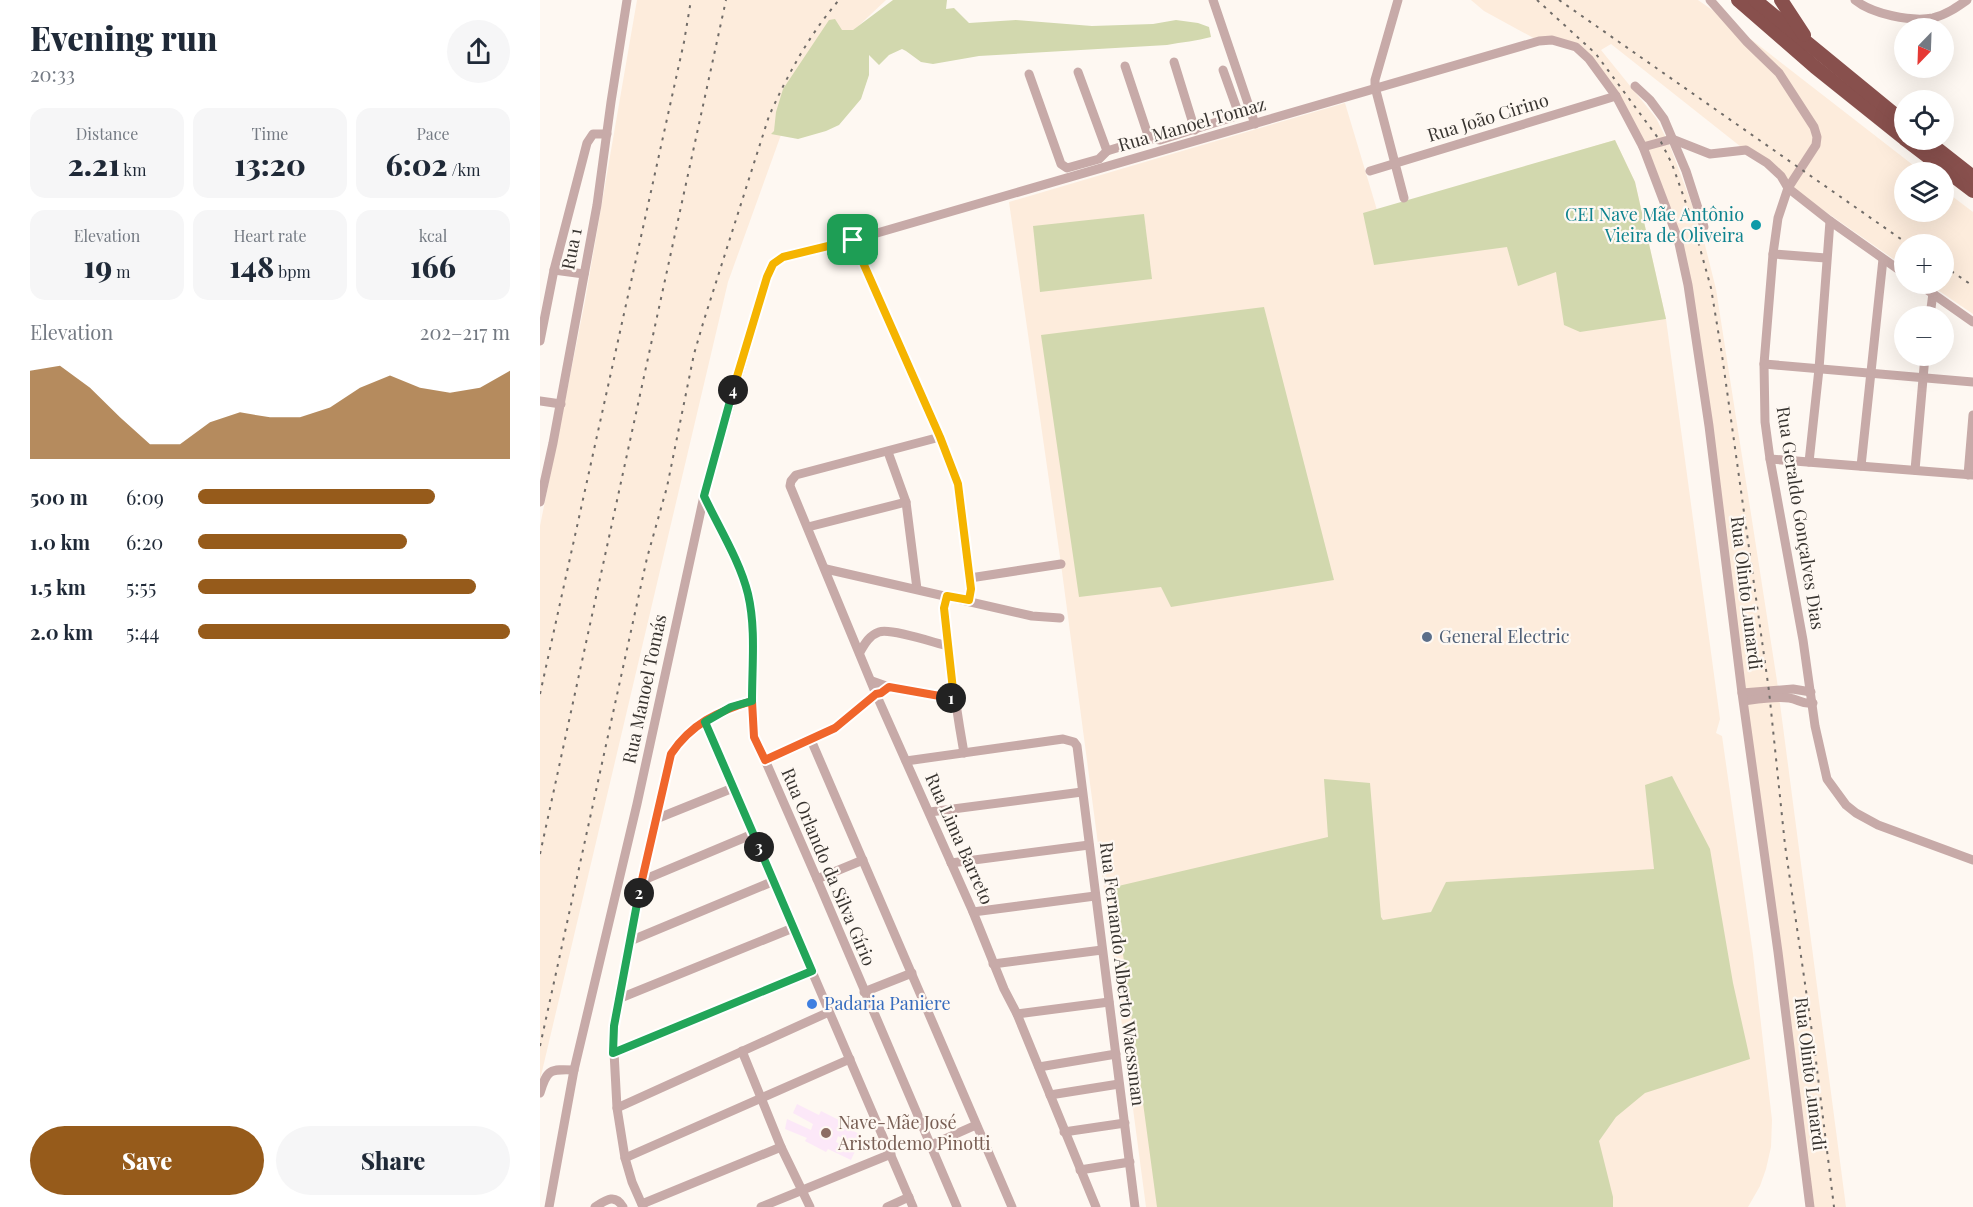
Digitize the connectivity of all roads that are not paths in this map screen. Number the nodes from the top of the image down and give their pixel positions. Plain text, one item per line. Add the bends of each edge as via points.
1 (627, 0) edge
2 (1214, 0) edge
3 (1398, 0) edge
4 (1710, 0) edge
5 (1738, 0) edge
6 (1755, 0) edge
7 (1781, 0) edge
8 (1855, 0) edge
9 (1967, 0) edge
10 (1953, 4) edge
11 (1539, 41) joint
12 (1823, 57) junction
13 (1174, 62) dead end
14 (1125, 66) dead end
15 (1223, 70) dead end
16 (1078, 72) dead end
17 (1029, 74) dead end
18 (1635, 86) dead end
19 (1375, 87) junction
20 (1616, 96) junction
21 (1894, 114) edge
22 (1255, 124) junction
23 (1195, 130) junction
24 (1894, 130) edge
25 (607, 134) junction
26 (1149, 138) junction
27 (1672, 139) junction
28 (1138, 142) junction
29 (1643, 147) junction
30 (1919, 150) edge
31 (1939, 150) edge
32 (1107, 151) junction
33 (1142, 156) junction
34 (1395, 163) junction
35 (1370, 171) dead end
36 (1973, 177) edge
37 (1788, 188) junction
38 (1973, 191) edge
39 (1404, 198) dead end
40 (1830, 221) junction
41 (1704, 227) dead end
42 (853, 240) junction
43 (1773, 254) junction
44 (1826, 258) junction
45 (1883, 258) junction
46 (1894, 266) edge
47 (554, 270) junction
48 (584, 274) junction
49 (1934, 294) edge
50 (1973, 322) edge
51 (540, 341) edge
52 (1764, 364) junction
53 (1924, 366) edge
54 (1819, 369) junction
55 (1871, 372) junction
56 (1922, 376) junction
57 (1973, 382) edge
58 (540, 400) edge
59 (561, 404) junction
60 (1973, 415) edge
61 (940, 437) junction
62 (888, 452) junction
63 (1770, 459) junction
64 (1809, 462) junction
65 (1861, 466) junction
66 (1915, 470) junction
67 (1970, 475) edge
68 (704, 496) junction
69 (540, 502) edge
70 (906, 502) junction
71 (808, 527) junction
72 (1061, 564) dead end
73 (826, 569) junction
74 (970, 578) junction
75 (917, 589) junction
76 (947, 596) junction
77 (969, 600) junction
78 (1060, 618) dead end
79 (861, 645) junction
80 (948, 646) junction
81 (872, 681) junction
82 (889, 687) junction
83 (1806, 691) junction
84 (876, 694) junction
85 (1743, 697) junction
86 (954, 699) junction
87 (752, 701) junction
88 (1802, 703) junction
89 (1812, 703) junction
90 (705, 722) junction
91 (1815, 726) junction
92 (811, 740) junction
93 (964, 753) junction
94 (765, 760) junction
95 (906, 760) junction
96 (733, 788) junction
97 (1082, 792) junction
98 (930, 812) junction
99 (656, 819) junction
100 (753, 834) junction
101 (1089, 844) junction
102 (863, 860) junction
103 (1973, 860) edge
104 (951, 862) junction
105 (817, 879) junction
106 (641, 881) junction
107 (774, 881) junction
108 (1095, 896) junction
109 (973, 912) junction
110 (793, 928) junction
111 (630, 941) junction
112 (1102, 950) junction
113 (993, 964) junction
114 (812, 971) junction
115 (912, 973) junction
116 (864, 992) junction
117 (618, 999) junction
118 (1109, 1002) junction
119 (829, 1012) junction
120 (1017, 1014) junction
121 (742, 1051) junction
122 (613, 1053) junction
123 (1116, 1054) junction
124 (850, 1059) junction
125 (1039, 1068) junction
126 (574, 1070) junction
127 (1119, 1084) junction
128 (540, 1093) edge
129 (1050, 1095) junction
130 (762, 1097) junction
131 (617, 1108) junction
132 (1125, 1123) junction
133 (976, 1125) junction
134 (1064, 1132) junction
135 (931, 1145) junction
136 (781, 1147) junction
137 (891, 1154) junction
138 (625, 1158) junction
139 (1130, 1162) junction
140 (1080, 1170) junction
141 (801, 1190) junction
142 (909, 1197) junction
143 (642, 1205) edge
144 (549, 1207) edge
145 (595, 1207) edge
146 (623, 1207) edge
147 (761, 1207) edge
148 (810, 1207) edge
149 (887, 1207) edge
150 (913, 1207) edge
151 (957, 1207) edge
152 (1012, 1207) edge
153 (1096, 1207) edge
154 (1135, 1207) edge
155 (1810, 1207) edge

1 - 25 street, Rua 1
2 - 22 street
3 - 19 street
4 - 37 street, Rua Geraldo Gonçalves Dias via 1779,73 1814,127 1816,146
5 - 24 highway
6 - 12 highway
7 - 12 highway
8 - 10 street via 1874,10 1909,19 1933,18
9 - 10 street
11 - 19 street, Rua Manoel Tomaz
11 - 20 street, Rua Olinto Lunardi via 1552,40 1576,47
12 - 21 highway
13 - 23 street
14 - 26 street
15 - 23 street via 1236,115
16 - 32 street
17 - 32 street via 1063,166 1099,159
18 - 27 street via 1664,118
19 - 22 street, Rua Manoel Tomaz
19 - 34 street
20 - 29 street, Rua Olinto Lunardi
20 - 34 street, Rua João Cirino
22 - 33 street, Rua Manoel Tomaz
23 - 26 street via 1160,140
25 - 47 street via 593,134 587,143
25 - 48 street, Rua 1
26 - 28 street
27 - 29 street
27 - 37 street via 1710,154 1746,150 1781,176
27 - 41 street
28 - 32 street
28 - 33 street
29 - 85 street, Rua Olinto Lunardi via 1678,239 1688,285
30 - 38 highway
31 - 36 highway
33 - 42 street, Rua Manoel Tomaz
34 - 35 street, Rua João Cirino
34 - 39 street
37 - 40 street
37 - 43 street, Rua Geraldo Gonçalves Dias via 1778,218
40 - 44 street
40 - 45 street
42 - 61 street
42 - 68 street, Rua Manoel Tomás via 783,257 773,264
43 - 44 street
43 - 52 street, Rua Geraldo Gonçalves Dias
44 - 54 street
45 - 46 street
45 - 55 street
47 - 48 street
47 - 51 street
48 - 59 street, Rua 1
49 - 50 street
52 - 54 street
52 - 63 street, Rua Geraldo Gonçalves Dias
53 - 56 street
54 - 55 street
54 - 64 street
55 - 56 street
55 - 65 street
56 - 57 street
56 - 66 street
58 - 59 street
59 - 69 street, Rua 1
60 - 67 street
61 - 62 street
61 - 74 street via 958,484
62 - 70 street
62 - 71 street, Rua Lima Barreto via 796,475 790,486
63 - 64 street
63 - 83 street, Rua Geraldo Gonçalves Dias via 1808,675
64 - 65 street
65 - 66 street
66 - 67 street
68 - 87 street, Rua Orlando da Silva Gírio via 748,594 752,617
68 - 126 street, Rua Manoel Tomás via 638,804
70 - 71 street
70 - 75 street
71 - 73 street, Rua Lima Barreto
72 - 74 street
73 - 75 street
73 - 79 street, Rua Lima Barreto
74 - 77 street
75 - 76 street
76 - 77 street
76 - 80 street via 944,608
77 - 78 street via 1032,616
79 - 80 street via 884,631
79 - 81 street, Rua Lima Barreto
80 - 86 street
81 - 82 street
81 - 84 street, Rua Lima Barreto
82 - 84 street
82 - 86 street
83 - 85 street via 1784,689
83 - 88 street, Rua Geraldo Gonçalves Dias via 1800,698
83 - 89 street, Rua Geraldo Gonçalves Dias
84 - 92 street via 835,728
84 - 95 street, Rua Lima Barreto
85 - 88 street via 1783,697
85 - 155 street, Rua Olinto Lunardi
86 - 93 street
87 - 90 street via 731,707
87 - 94 street, Rua Orlando da Silva Gírio via 754,737
88 - 89 street
88 - 91 street, Rua Geraldo Gonçalves Dias
89 - 91 street, Rua Geraldo Gonçalves Dias
90 - 96 street
90 - 99 street via 692,729 671,754
91 - 103 street, Rua Geraldo Gonçalves Dias via 1827,779 1846,805 1878,825
92 - 94 street
92 - 102 street
93 - 95 street
93 - 97 street, Rua Fernando Alberto Waessman via 1064,739 1074,742
94 - 105 street, Rua Orlando da Silva Gírio
95 - 98 street, Rua Lima Barreto
96 - 99 street
96 - 100 street
97 - 98 street
97 - 101 street, Rua Fernando Alberto Waessman
98 - 104 street, Rua Lima Barreto
99 - 106 street
100 - 106 street
100 - 107 street
101 - 104 street
101 - 108 street, Rua Fernando Alberto Waessman
102 - 105 street
102 - 115 street
104 - 109 street, Rua Lima Barreto
105 - 116 street, Rua Orlando da Silva Gírio
106 - 111 street
107 - 110 street
107 - 111 street
108 - 109 street
108 - 112 street, Rua Fernando Alberto Waessman
109 - 113 street, Rua Lima Barreto
110 - 114 street
110 - 117 street
111 - 117 street
112 - 113 street
112 - 118 street, Rua Fernando Alberto Waessman
113 - 120 street, Rua Lima Barreto
114 - 119 street
114 - 122 street
115 - 116 street
115 - 133 street
116 - 135 street, Rua Orlando da Silva Gírio
117 - 122 street
118 - 120 street
118 - 123 street, Rua Fernando Alberto Waessman
119 - 121 street
119 - 124 street
120 - 125 street, Rua Lima Barreto
121 - 130 street
121 - 131 street
122 - 131 street
123 - 125 street
123 - 127 street, Rua Fernando Alberto Waessman
124 - 130 street
124 - 137 street
125 - 129 street, Rua Lima Barreto
126 - 128 street via 550,1071
126 - 144 street, Rua Manoel Tomás
127 - 129 street
127 - 132 street, Rua Fernando Alberto Waessman
129 - 134 street, Rua Lima Barreto
130 - 136 street
130 - 138 street
131 - 138 street
132 - 134 street
132 - 139 street, Rua Fernando Alberto Waessman
133 - 135 street
133 - 152 street
134 - 140 street, Rua Lima Barreto
135 - 151 street, Rua Orlando da Silva Gírio
136 - 141 street
136 - 143 street
137 - 141 street
137 - 142 street
138 - 143 street
139 - 140 street
139 - 154 street, Rua Fernando Alberto Waessman
140 - 153 street, Rua Lima Barreto
141 - 147 street
141 - 148 street
142 - 149 street
142 - 150 street
145 - 146 street via 612,1198

